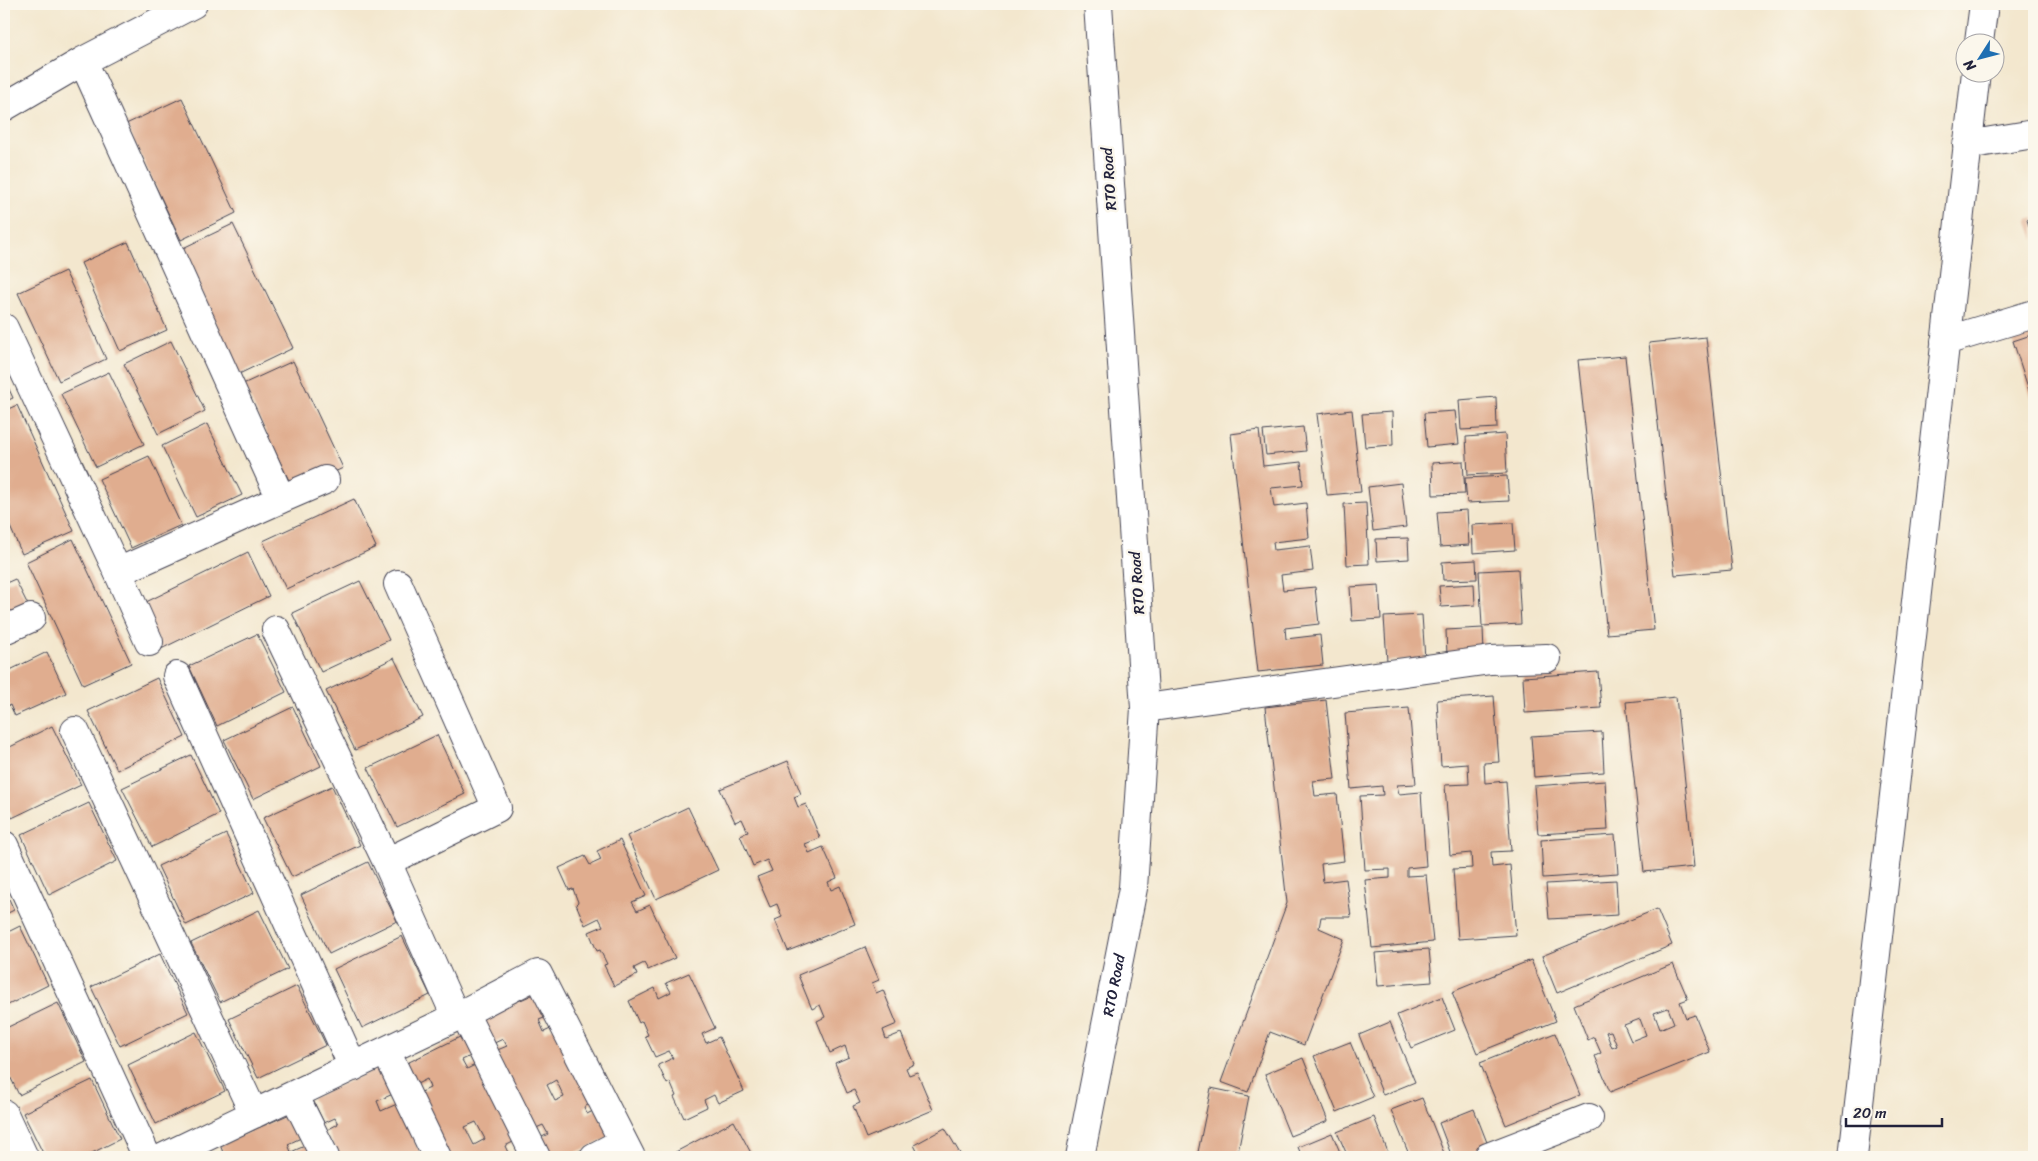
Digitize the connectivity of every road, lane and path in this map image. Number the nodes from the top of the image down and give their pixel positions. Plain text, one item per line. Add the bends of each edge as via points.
1 (193, 4) edge
2 (1098, 4) edge
3 (1984, 4) edge
4 (1980, 32) edge
5 (82, 61) junction
6 (1975, 82) edge
7 (4, 107) edge
8 (2034, 134) edge
9 (1967, 144) junction
10 (2034, 314) edge
11 (4, 328) edge
12 (1944, 341) junction
13 (325, 480) dead end
14 (281, 499) junction
15 (118, 572) junction
16 (398, 584) dead end
17 (31, 618) dead end
18 (4, 630) edge
19 (276, 630) dead end
20 (149, 642) dead end
21 (1546, 658) dead end
22 (177, 676) dead end
23 (1145, 708) junction
24 (75, 731) dead end
25 (4, 845) edge
26 (387, 862) junction
27 (460, 1015) junction
28 (386, 1051) junction
29 (353, 1067) junction
30 (294, 1095) junction
31 (4, 1114) edge
32 (254, 1114) junction
33 (1589, 1118) dead end
34 (211, 1148) edge
35 (627, 1149) edge
36 (24, 1157) edge
37 (147, 1157) edge
38 (164, 1157) edge
39 (325, 1157) edge
40 (437, 1157) edge
41 (536, 1157) edge
42 (594, 1157) edge
43 (1080, 1157) edge
44 (1488, 1157) edge
45 (1853, 1157) edge

1 - 5 street
2 - 23 street, RTO Road
3 - 4 street
5 - 7 street
5 - 14 street
6 - 9 street
8 - 9 street
9 - 12 street
10 - 12 street
11 - 15 street
12 - 45 street
13 - 14 street
14 - 15 street
15 - 20 street
16 - 26 street via 497,808
17 - 18 street
19 - 26 street
21 - 23 street via 1491,660
22 - 29 street
23 - 43 street, RTO Road via 1133,888
24 - 32 street
25 - 37 street
26 - 27 street
27 - 28 street
27 - 35 street via 538,974
27 - 41 street
28 - 29 street
28 - 40 street
29 - 30 street
30 - 32 street
30 - 39 street
31 - 36 street
32 - 34 street
33 - 44 street
34 - 38 street
35 - 42 street

